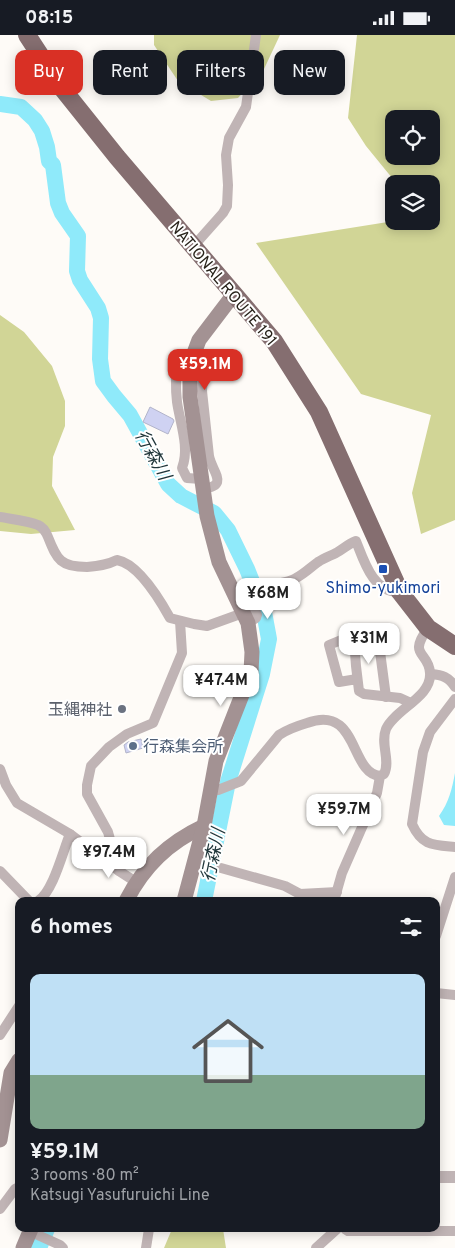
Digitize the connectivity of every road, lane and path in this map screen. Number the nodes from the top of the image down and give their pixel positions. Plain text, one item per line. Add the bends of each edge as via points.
1 (27, 35) edge
2 (256, 35) edge
3 (190, 245) junction
4 (234, 294) junction
5 (183, 356) dead end
6 (199, 360) dead end
7 (202, 487) junction
8 (0, 517) edge
9 (400, 592) junction
10 (245, 618) junction
11 (180, 621) junction
12 (428, 628) junction
13 (377, 629) dead end
14 (455, 646) edge
15 (430, 674) junction
16 (358, 679) dead end
17 (455, 687) edge
18 (386, 697) junction
19 (455, 699) edge
20 (411, 703) junction
21 (0, 769) edge
22 (380, 776) junction
23 (210, 791) junction
24 (204, 826) junction
25 (70, 834) junction
26 (455, 847) edge
27 (221, 868) dead end
28 (0, 871) edge
29 (119, 871) junction
30 (455, 877) edge
31 (136, 882) junction
32 (336, 896) edge
33 (25, 897) edge
34 (43, 897) edge
35 (128, 897) edge
36 (185, 897) edge
37 (440, 924) edge
38 (440, 993) edge
39 (455, 995) edge
40 (15, 1012) edge
41 (0, 1035) edge
42 (15, 1066) edge
43 (0, 1140) edge
44 (440, 1177) edge
45 (455, 1177) edge
46 (15, 1189) edge
47 (0, 1209) edge
48 (440, 1231) edge
49 (455, 1231) edge
50 (31, 1232) edge
51 (34, 1232) edge
52 (149, 1232) edge
53 (333, 1232) edge
54 (23, 1248) edge
55 (63, 1248) edge
56 (146, 1248) edge
57 (316, 1248) edge

1 - 3 highway, NATIONAL ROUTE 191 via 61,87
2 - 3 street via 246,107 229,138 226,155 226,206 199,240
3 - 4 highway, NATIONAL ROUTE 191
4 - 7 main road via 199,340 193,356 190,397
4 - 9 highway, NATIONAL ROUTE 191 via 274,341 319,411
5 - 7 street via 178,355 176,380 186,455 182,468 187,478
6 - 7 street via 204,361 202,391 209,456 211,466 218,474 217,485
7 - 10 main road via 219,563
8 - 11 street via 38,525 46,531 59,559 68,565 108,565 117,560 129,564 154,591 170,618
9 - 10 street via 392,593 377,582 369,572 356,541 320,560 296,578 264,588 252,599 256,618
9 - 12 highway, NATIONAL ROUTE 191
10 - 11 street via 207,626
10 - 23 main road via 252,652 251,672 216,761
11 - 29 street via 182,653 153,723 127,734 91,766 87,794 108,832
12 - 14 highway, NATIONAL ROUTE 191
12 - 15 street via 418,645
13 - 18 street
15 - 17 street via 451,680
15 - 20 street via 427,685
16 - 18 street via 359,691
18 - 20 street
19 - 26 street via 430,732 422,752 412,824 417,835 425,841
20 - 22 street via 393,718 386,730 383,743 386,770
21 - 25 street via 17,803
22 - 23 street via 372,776 366,769 343,729 327,719 319,719 279,735 241,781
22 - 32 street via 377,793 342,873
23 - 24 main road
24 - 31 main road via 184,835 155,859
24 - 36 main road
25 - 29 street
25 - 34 street
27 - 32 street via 285,886 300,894
28 - 33 street
29 - 31 street
30 - 37 street
31 - 35 main road
38 - 39 street
40 - 41 street
42 - 43 main road via 11,1073
44 - 45 street
46 - 47 street
48 - 49 street
50 - 54 main road
51 - 55 street
52 - 56 street
53 - 57 street

